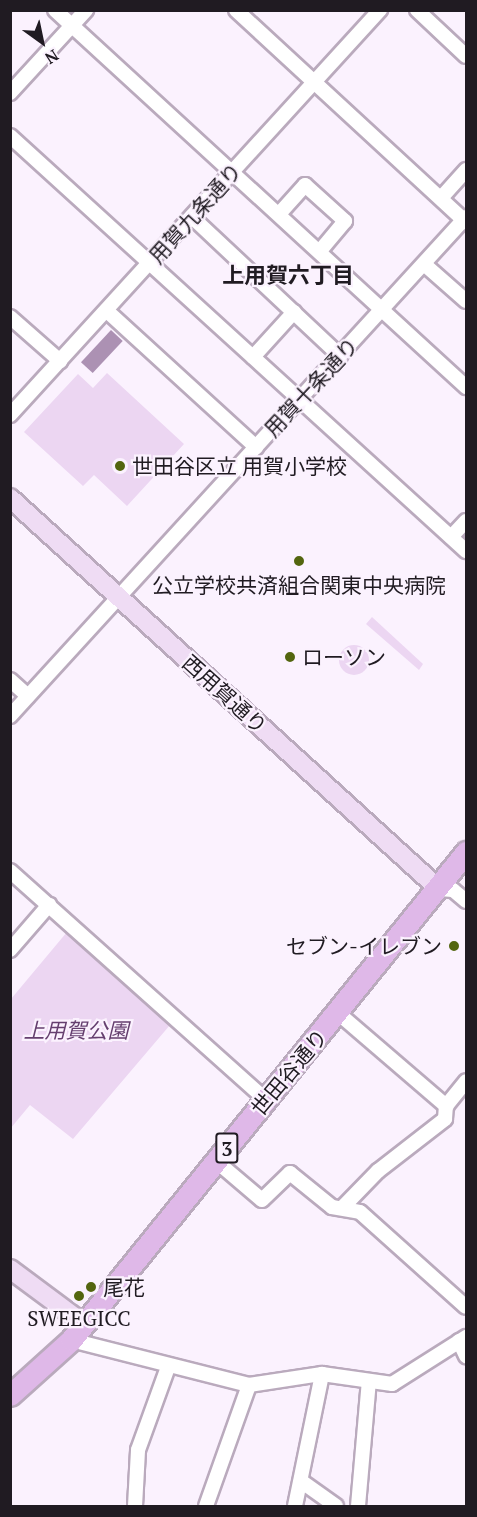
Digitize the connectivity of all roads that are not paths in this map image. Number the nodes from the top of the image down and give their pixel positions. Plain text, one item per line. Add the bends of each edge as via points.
1 (55, 10) edge
2 (86, 10) edge
3 (236, 10) edge
4 (380, 10) edge
5 (417, 10) edge
6 (71, 26) junction
7 (466, 56) edge
8 (315, 82) junction
9 (10, 93) edge
10 (10, 136) edge
11 (466, 170) edge
12 (233, 172) junction
13 (441, 198) junction
14 (279, 214) junction
15 (192, 217) junction
16 (466, 220) edge
17 (320, 251) junction
18 (150, 263) junction
19 (424, 264) junction
20 (466, 301) edge
21 (383, 308) junction
22 (107, 310) junction
23 (294, 312) junction
24 (10, 317) edge
25 (340, 356) junction
26 (253, 357) junction
27 (60, 361) junction
28 (466, 387) edge
29 (300, 400) junction
30 (10, 416) edge
31 (256, 447) junction
32 (10, 498) edge
33 (466, 521) edge
34 (451, 537) junction
35 (466, 551) edge
36 (120, 598) junction
37 (10, 680) edge
38 (28, 696) junction
39 (10, 716) edge
40 (466, 852) edge
41 (10, 871) edge
42 (439, 890) junction
43 (466, 901) edge
44 (49, 905) junction
45 (10, 950) edge
46 (338, 1013) junction
47 (466, 1081) edge
48 (266, 1100) junction
49 (446, 1106) junction
50 (216, 1161) junction
51 (342, 1208) junction
52 (10, 1269) edge
53 (466, 1307) edge
54 (78, 1332) junction
55 (463, 1339) edge
56 (466, 1356) edge
57 (168, 1367) junction
58 (322, 1374) junction
59 (369, 1381) junction
60 (249, 1385) junction
61 (10, 1395) edge
62 (301, 1481) junction
63 (135, 1506) edge
64 (206, 1506) edge
65 (295, 1506) edge
66 (336, 1506) edge
67 (358, 1506) edge

1 - 6 street
2 - 6 street
3 - 8 street
4 - 8 street, 用賀九条通り
5 - 7 street
6 - 9 street
6 - 12 street
8 - 12 street, 用賀九条通り
8 - 13 street
10 - 18 street
11 - 13 street
12 - 14 street
12 - 15 street, 用賀九条通り
13 - 16 street
14 - 17 street
14 - 17 street via 305,185 345,221
15 - 18 street, 用賀九条通り
15 - 23 street
16 - 19 street, 用賀十条通り
17 - 21 street
18 - 22 street, 用賀九条通り
18 - 26 street
19 - 20 street
19 - 21 street, 用賀十条通り
21 - 25 street, 用賀十条通り
21 - 28 street
22 - 27 street, 用賀九条通り
22 - 31 street
23 - 25 street
23 - 26 street
24 - 27 street
25 - 29 street, 用賀十条通り
26 - 29 street
27 - 30 street, 用賀九条通り
29 - 31 street, 用賀十条通り
29 - 34 street
31 - 36 street, 用賀十条通り
32 - 36 street, 西用賀通り
33 - 34 street
34 - 35 street
36 - 38 street, 用賀十条通り
36 - 42 street, 西用賀通り
37 - 38 street
38 - 39 street, 用賀十条通り
40 - 42 main road, 世田谷通り / 3
41 - 44 street
42 - 43 street via 453,890
42 - 46 main road, 世田谷通り / 3
44 - 45 street
44 - 48 street
46 - 48 main road, 世田谷通り / 3
46 - 49 street
47 - 49 street
48 - 50 main road, 世田谷通り / 3
49 - 51 street via 445,1119 378,1170
50 - 51 street via 262,1200 290,1173 332,1207
50 - 54 main road, 世田谷通り / 3
51 - 53 street via 360,1212
52 - 54 street
54 - 57 street
54 - 61 main road, 世田谷通り / 3
55 - 56 street
55 - 59 street via 392,1384
57 - 60 street
57 - 63 street via 138,1450
58 - 59 street
58 - 60 street
58 - 62 street
59 - 67 street
60 - 64 street
62 - 65 street
62 - 66 street

